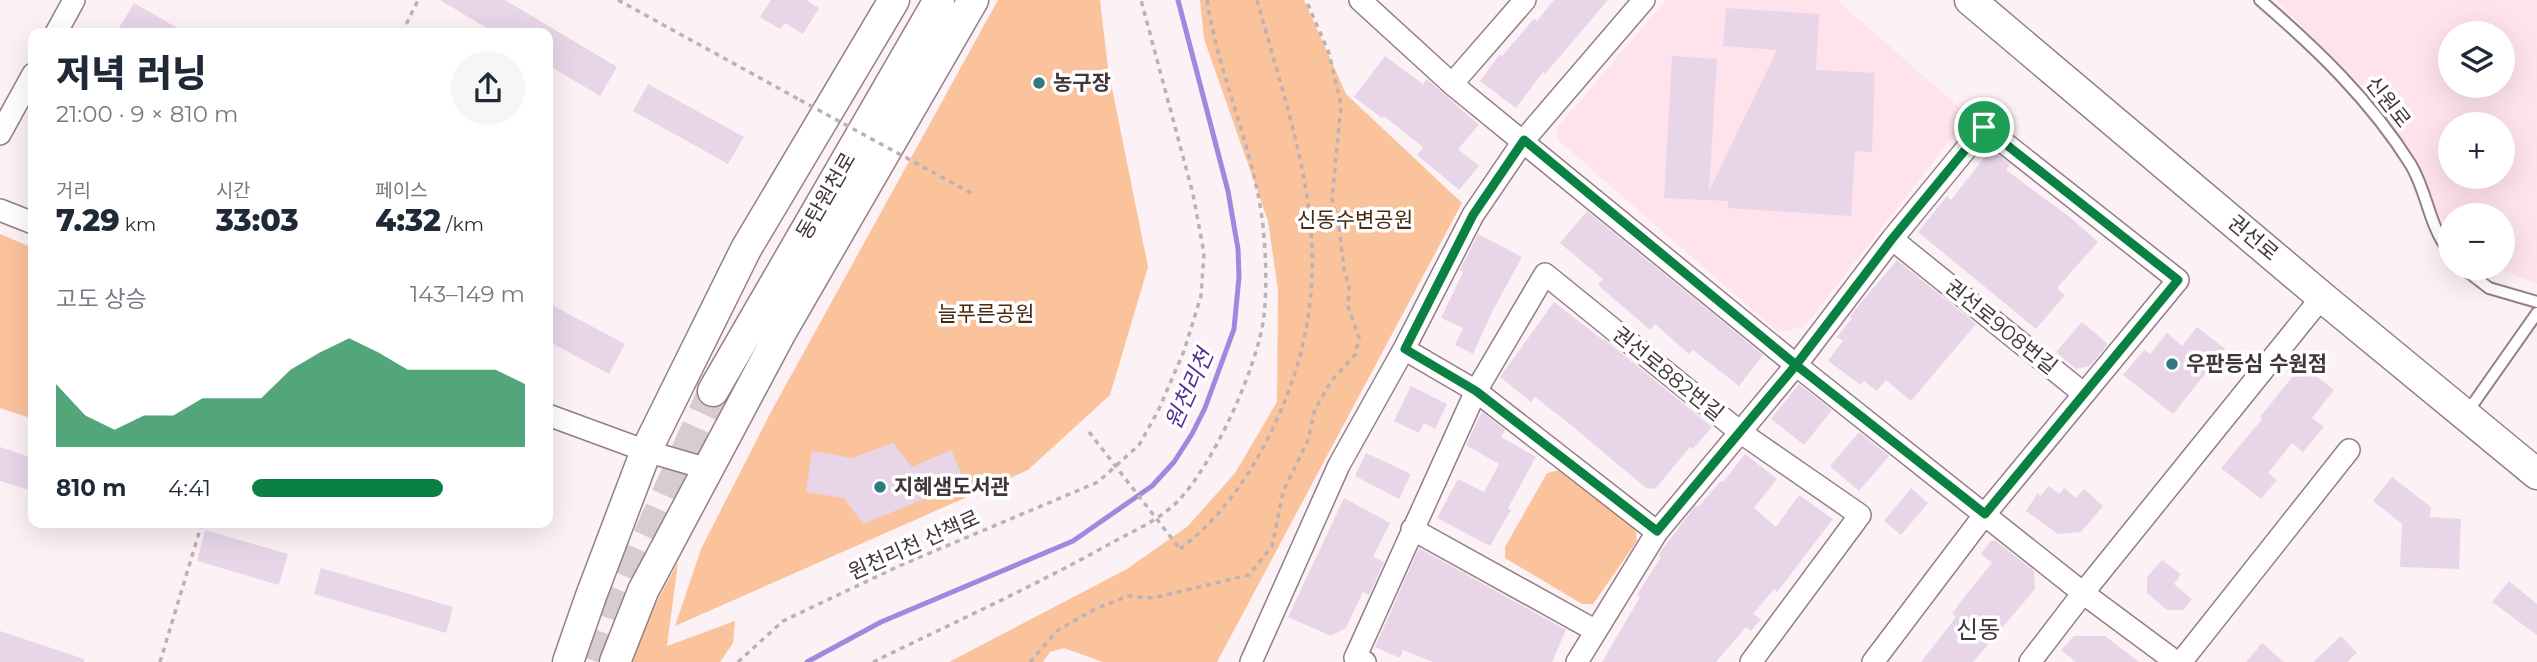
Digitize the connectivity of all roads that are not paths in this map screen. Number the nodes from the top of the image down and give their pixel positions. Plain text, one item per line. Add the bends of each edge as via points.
1 (74, 0) edge
2 (894, 0) edge
3 (939, 0) edge
4 (973, 0) edge
5 (1360, 0) edge
6 (1525, 0) edge
7 (1644, 0) edge
8 (1970, 0) edge
9 (2260, 0) edge
10 (59, 28) edge
11 (28, 83) edge
12 (1452, 84) junction
13 (0, 134) edge
14 (1524, 140) junction
15 (0, 210) edge
16 (28, 221) edge
17 (2438, 236) edge
18 (1892, 239) junction
19 (2479, 280) edge
20 (2322, 297) junction
21 (2537, 302) edge
22 (2537, 313) edge
23 (1405, 349) junction
24 (1796, 365) junction
25 (713, 391) tunnel mouth
26 (1476, 391) junction
27 (2084, 394) junction
28 (2465, 415) junction
29 (553, 417) edge
30 (1740, 432) junction
31 (2349, 450) dead end
32 (646, 451) junction
33 (708, 469) junction
34 (2537, 474) edge
35 (1985, 514) junction
36 (1412, 529) junction
37 (1657, 531) junction
38 (2083, 593) junction
39 (1596, 631) junction
40 (568, 662) edge
41 (615, 662) edge
42 (1251, 662) edge
43 (1365, 662) edge
44 (1577, 662) edge
45 (1751, 662) edge
46 (1873, 662) edge
47 (2030, 662) edge
48 (2179, 662) edge

1 - 10 street
2 - 32 main road via 746,249
3 - 25 main road, 동탄원천로
4 - 33 main road via 781,332
5 - 12 street
6 - 12 street
7 - 14 street
8 - 20 main road, 권선로
9 - 17 lane, 신원로 via 2331,63 2384,125 2413,169
11 - 13 street
12 - 14 street
14 - 23 street via 1473,215
14 - 24 street
15 - 16 street
18 - 24 street
18 - 27 street, 권선로908번길
18 - 27 street via 1984,127 2178,280
19 - 21 lane via 2489,288
20 - 28 main road, 권선로
20 - 38 street
22 - 28 lane
23 - 26 street
23 - 42 street via 1339,465
24 - 30 street
24 - 35 street
26 - 30 street, 권선로882번길 via 1545,274
26 - 36 street, 권선로882번길
26 - 37 street
27 - 35 street
28 - 34 main road, 권선로
29 - 32 street
30 - 37 street
30 - 45 street, 권선로882번길 via 1860,515
31 - 48 street
32 - 33 street
32 - 40 main road
33 - 41 main road via 643,591
35 - 38 street
35 - 46 street
36 - 39 street
36 - 43 street, 권선로882번길 via 1355,658
37 - 39 street
38 - 47 street
38 - 48 street
39 - 44 street

